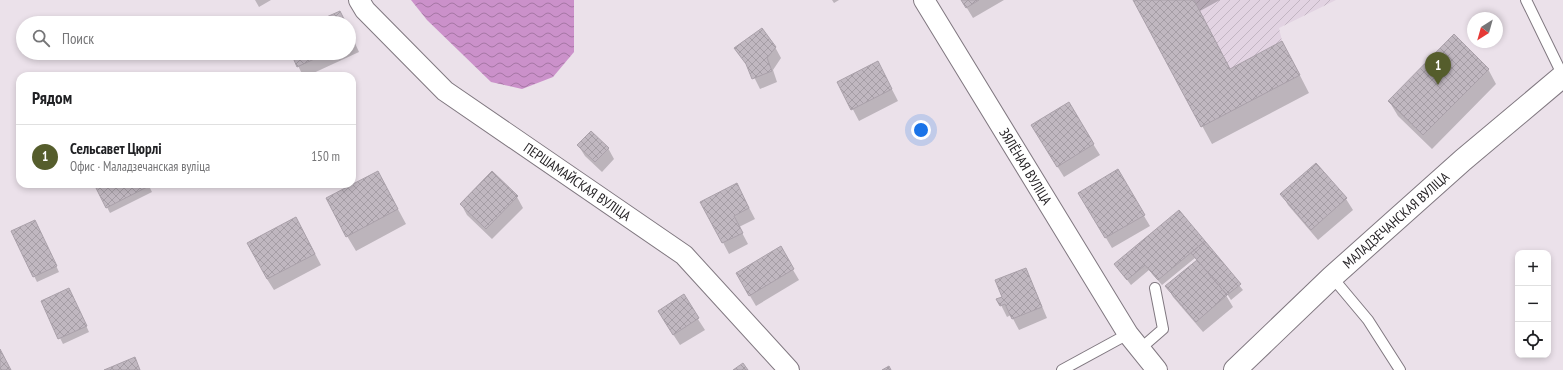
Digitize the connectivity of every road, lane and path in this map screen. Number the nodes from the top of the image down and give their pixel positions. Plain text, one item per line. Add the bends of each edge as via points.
1 (359, 0) edge
2 (924, 0) edge
3 (1526, 0) edge
4 (1563, 76) edge
5 (1332, 277) junction
6 (1155, 288) dead end
7 (1134, 341) junction
8 (789, 370) edge
9 (1062, 370) edge
10 (1157, 370) edge
11 (1235, 370) edge
12 (1400, 370) edge

1 - 8 street, ПЕРШАМАЙСКАЯ ВУЛІЦА via 365,10 445,91 684,255
2 - 7 street, ЗЯЛЁНАЯ ВУЛІЦА
3 - 4 lane
4 - 5 main road, МАЛАДЗЕЧАНСКАЯ ВУЛІЦА via 1463,160
5 - 11 main road, МАЛАДЗЕЧАНСКАЯ ВУЛІЦА
5 - 12 lane via 1368,320
6 - 7 lane via 1163,329
7 - 9 lane
7 - 10 street, ЗЯЛЁНАЯ ВУЛІЦА

